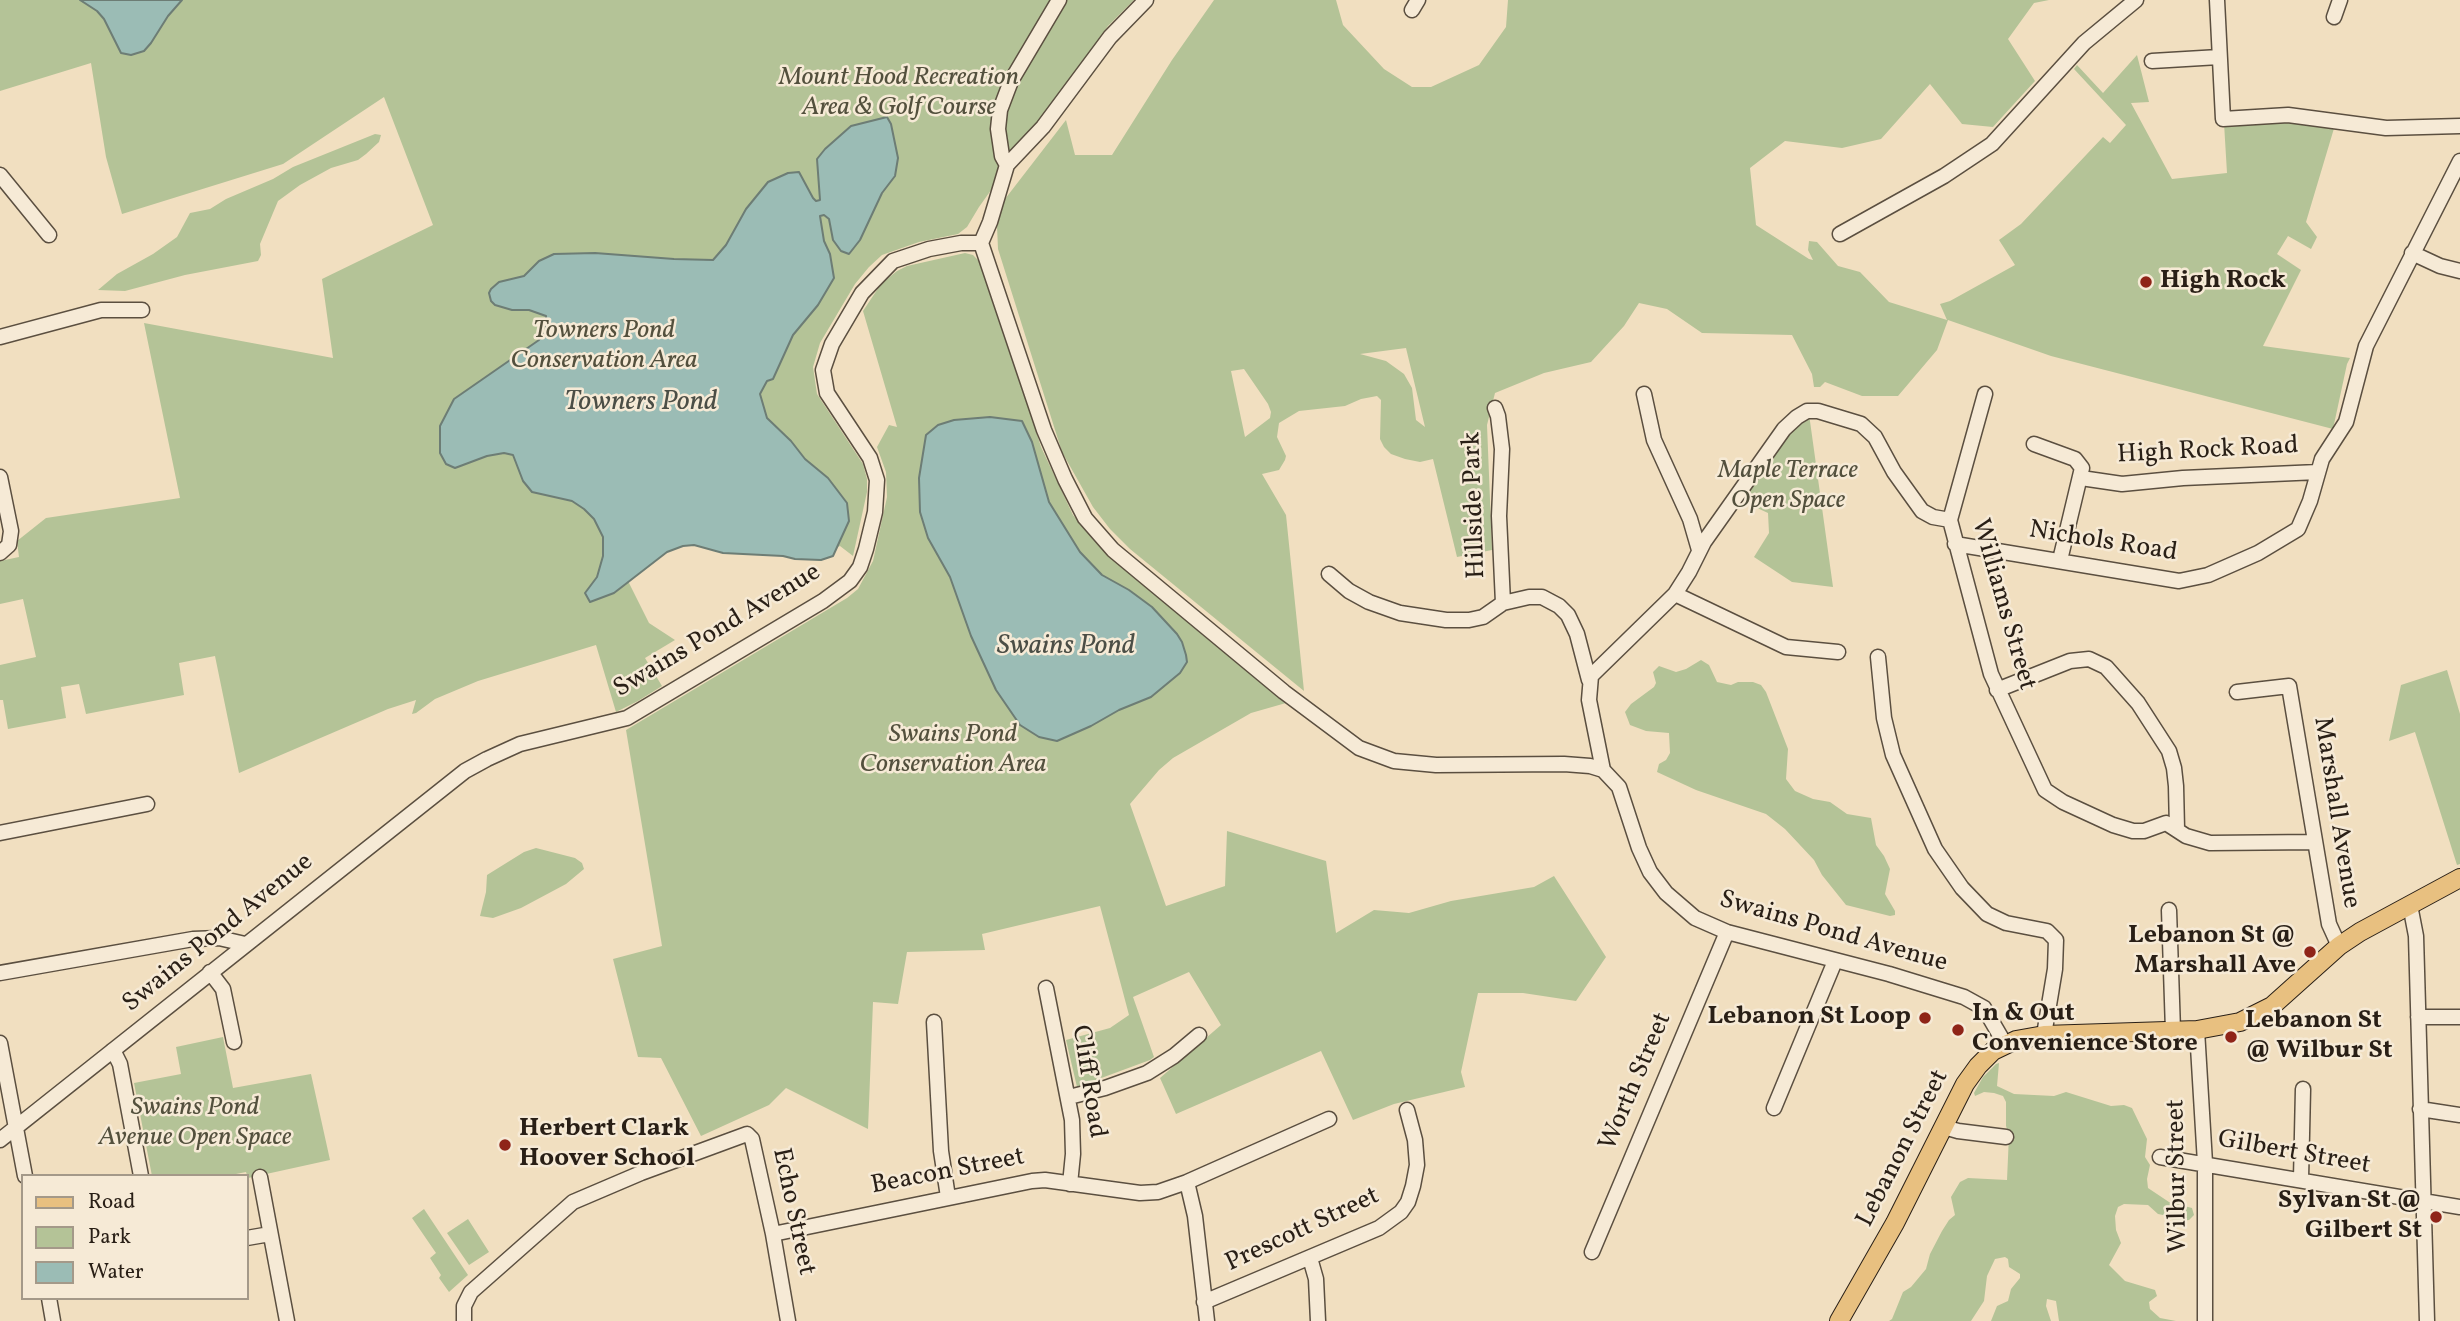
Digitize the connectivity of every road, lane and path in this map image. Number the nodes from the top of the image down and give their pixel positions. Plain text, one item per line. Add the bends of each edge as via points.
1 (1059, 0) edge
2 (1146, 0) edge
3 (2136, 0) edge
4 (2217, 0) edge
5 (2340, 0) edge
6 (2334, 17) dead end
7 (2219, 57) junction
8 (2152, 61) dead end
9 (2460, 126) edge
10 (2460, 161) edge
11 (1006, 166) junction
12 (0, 175) edge
13 (1840, 234) dead end
14 (49, 235) dead end
15 (981, 243) junction
16 (2412, 253) junction
17 (2460, 271) edge
18 (142, 310) dead end
19 (0, 337) edge
20 (1644, 394) dead end
21 (1985, 394) dead end
22 (1495, 408) dead end
23 (2034, 444) dead end
24 (2318, 472) junction
25 (0, 477) edge
26 (2081, 478) junction
27 (1950, 520) junction
28 (1955, 544) junction
29 (1699, 550) junction
30 (0, 552) edge
31 (2060, 560) junction
32 (1329, 575) dead end
33 (1675, 594) junction
34 (1503, 603) junction
35 (1838, 652) dead end
36 (1878, 657) dead end
37 (1589, 680) junction
38 (1997, 690) junction
39 (2237, 692) dead end
40 (1603, 770) junction
41 (147, 804) dead end
42 (2177, 829) junction
43 (0, 833) edge
44 (2315, 842) junction
45 (2460, 878) edge
46 (2410, 905) junction
47 (2169, 910) dead end
48 (1727, 932) junction
49 (245, 944) junction
50 (2339, 946) junction
51 (1835, 961) junction
52 (210, 972) junction
53 (0, 973) edge
54 (1046, 988) dead end
55 (2418, 1017) junction
56 (2460, 1017) edge
57 (934, 1022) dead end
58 (2197, 1030) junction
59 (2173, 1031) junction
60 (1199, 1035) dead end
61 (2044, 1035) junction
62 (234, 1042) dead end
63 (0, 1043) edge
64 (2005, 1044) junction
65 (113, 1050) junction
66 (2303, 1088) dead end
67 (1069, 1097) junction
68 (1774, 1108) dead end
69 (2420, 1109) junction
70 (1407, 1110) dead end
71 (2460, 1115) edge
72 (1329, 1119) dead end
73 (0, 1120) edge
74 (16, 1126) junction
75 (1944, 1127) junction
76 (2006, 1138) dead end
77 (0, 1140) edge
78 (2160, 1157) dead end
79 (2206, 1163) junction
80 (25, 1174) edge
81 (141, 1174) edge
82 (260, 1177) dead end
83 (2301, 1180) junction
84 (1187, 1182) junction
85 (1070, 1184) junction
86 (948, 1197) junction
87 (2424, 1201) junction
88 (2460, 1207) edge
89 (270, 1234) junction
90 (773, 1234) junction
91 (248, 1238) edge
92 (1592, 1252) dead end
93 (1310, 1258) junction
94 (49, 1300) edge
95 (1204, 1302) junction
96 (53, 1321) edge
97 (287, 1321) edge
98 (464, 1321) edge
99 (788, 1321) edge
100 (1207, 1321) edge
101 (1318, 1321) edge
102 (1839, 1321) edge
103 (2205, 1321) edge
104 (2427, 1321) edge

1 - 11 street via 1011,81 1000,110 999,138
2 - 11 street via 1110,37 1043,127
3 - 13 street via 2084,43 1992,144
4 - 7 street
5 - 6 street
7 - 8 street
7 - 9 street via 2223,119 2288,116 2386,128
10 - 16 street, Nichols Road
11 - 15 street
12 - 14 street
15 - 40 street via 1058,463 1086,518 1113,550 1233,651 1366,752 1421,765 1564,764
15 - 49 street, Swains Pond Avenue via 929,249 893,261 862,293 826,358 823,377 827,393 870,458 877,480 866,549 850,581 627,718 532,740 475,765
16 - 17 street
16 - 24 street, Nichols Road via 2366,346 2346,422
18 - 19 street via 101,310
20 - 29 street via 1654,440
21 - 27 street, Williams Street
22 - 34 street, Hillside Park via 1502,449
23 - 26 street, High Rock Road via 2076,459 2082,468
24 - 26 street, High Rock Road via 2122,484
24 - 31 street, Nichols Road via 2298,529 2259,553 2208,575 2179,581
25 - 30 street via 11,531 9,545
26 - 31 street
27 - 28 street, Williams Street
27 - 29 street via 1922,511 1868,429 1829,413 1807,411 1784,429
28 - 31 street, Nichols Road
28 - 38 street, Williams Street
29 - 33 street
32 - 34 street via 1349,591 1400,613 1469,621
33 - 35 street via 1786,647
33 - 37 street
34 - 37 street via 1542,597 1559,606 1577,634
36 - 61 street via 1893,755 1935,849 1987,914 2006,923 2041,929 2056,940
37 - 40 street via 1588,700
38 - 42 street, Williams Street via 2047,793 2128,830 2138,832 2166,823
38 - 42 street via 2070,661 2089,659 2106,667 2138,703 2169,751
39 - 44 street, Marshall Avenue via 2289,685
40 - 48 street, Swains Pond Avenue via 1619,786 1639,848 1657,882 1695,918
41 - 43 street
42 - 44 street, Williams Street via 2210,843
44 - 50 street, Marshall Avenue via 2330,928
45 - 46 main road, Lebanon Street
46 - 50 main road, Lebanon Street
46 - 55 street via 2416,928
47 - 59 street
48 - 51 street, Swains Pond Avenue
48 - 92 street, Worth Street
49 - 52 street, Swains Pond Avenue
49 - 53 street via 193,939
50 - 58 main road, Lebanon Street via 2261,1012 2231,1025
51 - 64 street, Swains Pond Avenue via 1976,1003 1989,1014
51 - 68 street
52 - 62 street via 223,989
52 - 65 street, Swains Pond Avenue
54 - 67 street, Cliff Road
55 - 56 street
55 - 69 street
57 - 86 street
58 - 59 main road, Lebanon Street
58 - 79 street, Wilbur Street
59 - 61 main road, Lebanon Street
60 - 67 street via 1154,1069
61 - 64 main road, Lebanon Street
63 - 74 street
64 - 75 main road, Lebanon Street via 1973,1072
65 - 74 street, Swains Pond Avenue
65 - 81 street via 120,1065
66 - 83 street
67 - 85 street, Cliff Road
69 - 71 street
69 - 87 street
70 - 93 street, Prescott Street via 1417,1165 1405,1207 1379,1228
72 - 84 street, Beacon Street
73 - 74 street
74 - 77 street, Swains Pond Avenue
74 - 80 street
75 - 76 street
75 - 102 main road, Lebanon Street
78 - 79 street, Gilbert Street
79 - 83 street, Gilbert Street
79 - 103 street, Wilbur Street
82 - 89 street
83 - 87 street, Gilbert Street
84 - 85 street, Beacon Street via 1140,1193
84 - 95 street
85 - 86 street, Beacon Street via 1032,1181
86 - 90 street, Beacon Street
87 - 88 street, Gilbert Street
87 - 104 street
89 - 91 street
89 - 97 street
90 - 98 street, Echo Street via 752,1139 743,1134 573,1202 471,1292 464,1306
90 - 99 street, Echo Street
93 - 95 street, Prescott Street
93 - 101 street
94 - 96 street
95 - 100 street

